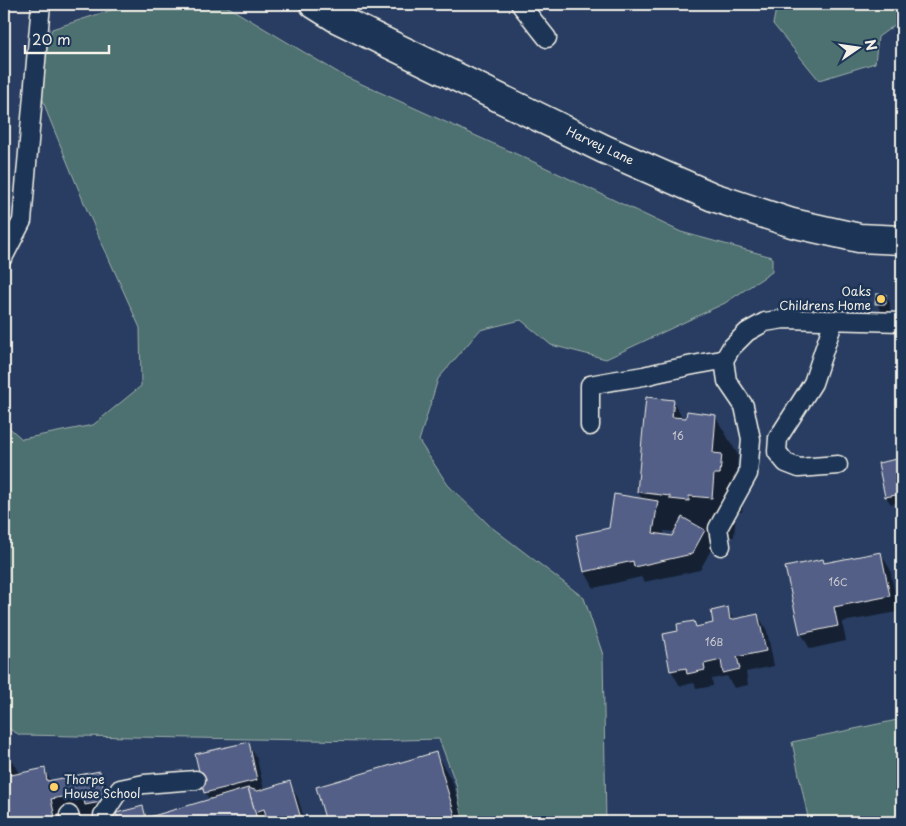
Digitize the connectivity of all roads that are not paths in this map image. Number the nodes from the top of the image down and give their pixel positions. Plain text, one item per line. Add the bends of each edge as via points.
1 (41, 4) edge
2 (314, 4) edge
3 (520, 4) edge
4 (547, 38) dead end
5 (902, 240) edge
6 (4, 256) edge
7 (834, 320) junction
8 (902, 322) edge
9 (724, 360) junction
10 (590, 426) dead end
11 (838, 466) dead end
12 (721, 546) dead end
13 (196, 780) dead end
14 (104, 822) edge

1 - 6 lane via 22,221
2 - 5 street, Harvey Lane via 338,19 604,149 712,197 792,223 858,238
3 - 4 lane
7 - 8 lane
7 - 9 lane via 765,322 747,332
7 - 11 lane via 813,383 778,438 777,452 786,463 799,468
9 - 10 lane via 590,385
9 - 12 lane via 727,381 744,406 751,439 748,474 718,528
13 - 14 lane via 120,789 103,814

